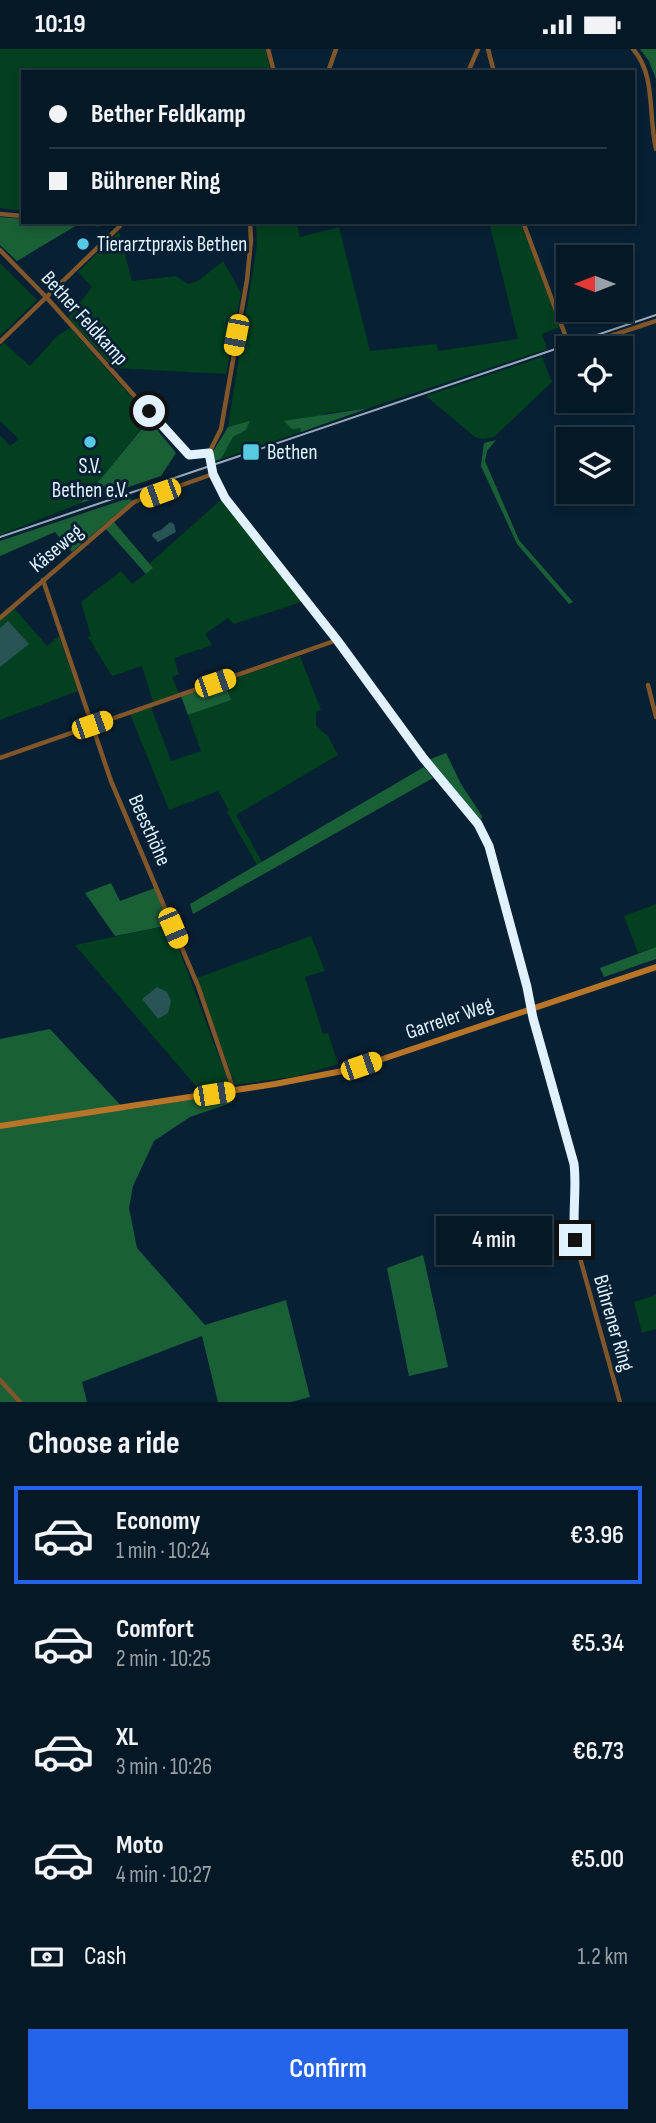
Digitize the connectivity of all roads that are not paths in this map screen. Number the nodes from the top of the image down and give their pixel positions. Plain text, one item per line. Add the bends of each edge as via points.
1 (268, 49) edge
2 (337, 49) edge
3 (478, 49) edge
4 (488, 49) edge
5 (633, 49) edge
6 (273, 70) edge
7 (329, 70) edge
8 (469, 70) edge
9 (493, 70) edge
10 (656, 149) edge
11 (0, 214) edge
12 (21, 216) edge
13 (121, 224) edge
14 (250, 224) edge
15 (524, 224) edge
16 (0, 250) edge
17 (47, 298) junction
18 (656, 321) edge
19 (567, 336) edge
20 (609, 336) edge
21 (0, 342) edge
22 (209, 453) junction
23 (213, 474) junction
24 (43, 580) junction
25 (0, 618) edge
26 (337, 640) junction
27 (648, 685) dead end
28 (656, 717) edge
29 (92, 725) junction
30 (0, 758) edge
31 (656, 967) edge
32 (531, 1008) junction
33 (234, 1091) junction
34 (0, 1126) edge
35 (0, 1380) edge
36 (20, 1402) edge
37 (620, 1402) edge

1 - 6 street
2 - 7 street
3 - 8 street
4 - 9 street
5 - 10 street via 653,82
11 - 12 street
13 - 17 street
14 - 22 street via 247,281 221,429
15 - 19 street
16 - 17 street, Bether Feldkamp
17 - 21 street
17 - 22 street, Bether Feldkamp via 182,449 189,455
18 - 20 street
22 - 23 street, Bührener Ring
23 - 24 street, Käseweg via 134,502
23 - 26 street, Bührener Ring via 225,498
24 - 25 street, Käseweg
24 - 29 street, Beesthöhe
26 - 29 street
26 - 32 street, Bührener Ring via 478,824 489,846
27 - 28 street
29 - 30 street
29 - 33 street, Beesthöhe via 198,986
31 - 32 street, Garreler Weg
32 - 33 street, Garreler Weg via 353,1069
32 - 37 street, Bührener Ring via 574,1164 573,1226 579,1258
33 - 34 street, Garreler Weg
35 - 36 street

